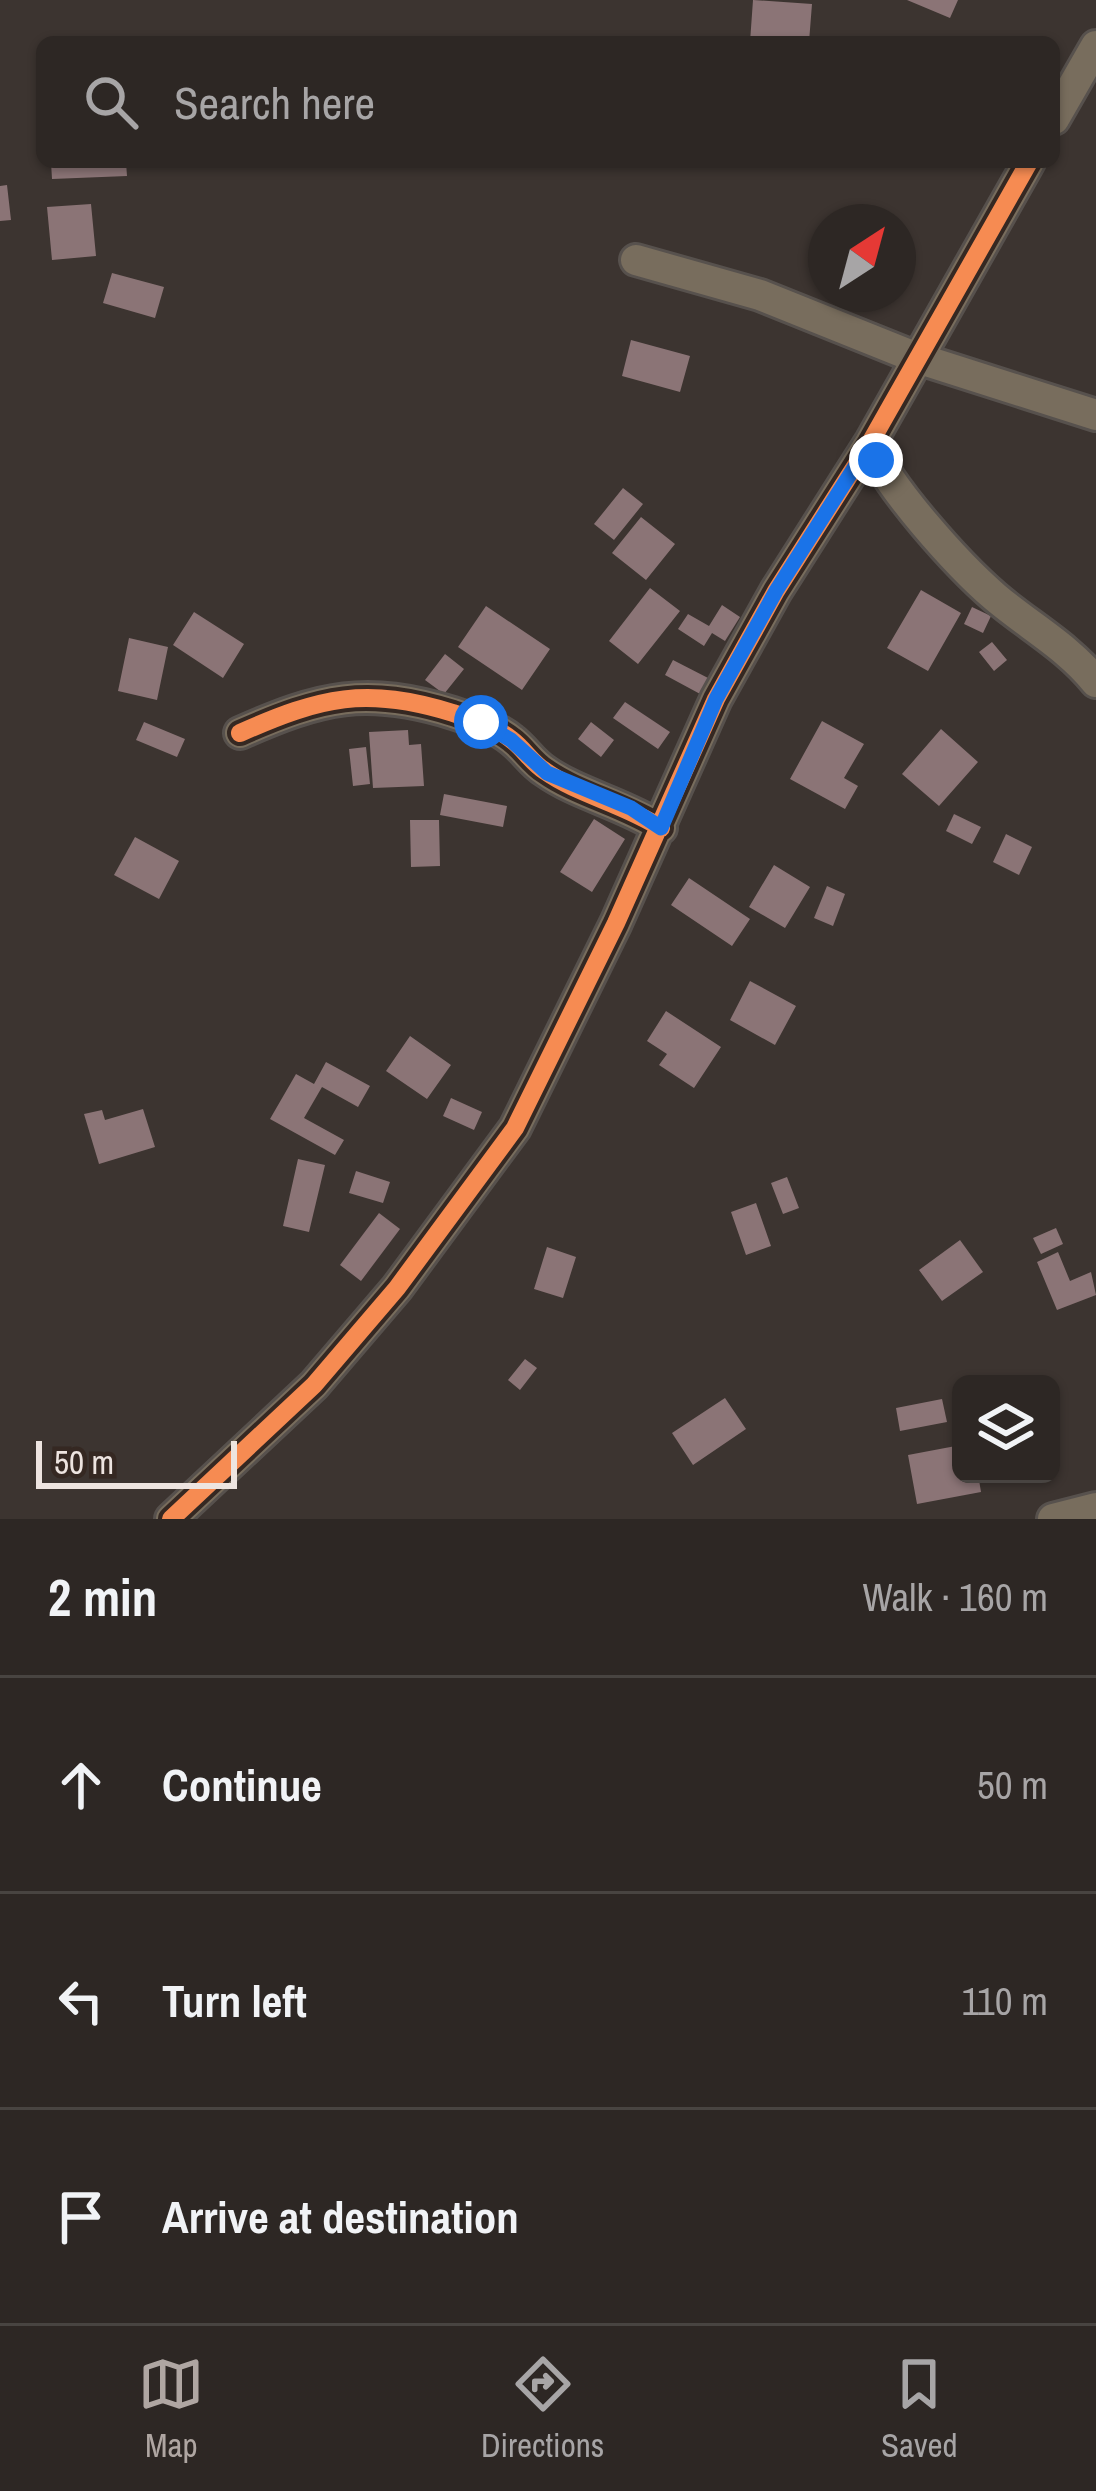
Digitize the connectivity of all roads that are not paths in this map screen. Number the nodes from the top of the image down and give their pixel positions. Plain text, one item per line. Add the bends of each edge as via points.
1 (1096, 46) edge
2 (1060, 109) edge
3 (1026, 168) edge
4 (636, 260) dead end
5 (917, 358) junction
6 (1096, 416) edge
7 (870, 443) junction
8 (1096, 682) edge
9 (240, 733) dead end
10 (661, 828) junction
11 (1096, 1508) edge
12 (171, 1519) edge
13 (1053, 1519) edge

1 - 2 street
3 - 5 street
4 - 5 street via 760,295
5 - 6 street
5 - 7 street
7 - 8 street via 892,484 992,595
7 - 10 street via 716,699
9 - 10 street via 332,700 369,695 423,704 481,722 547,773
10 - 12 street via 515,1127 314,1385
11 - 13 street

